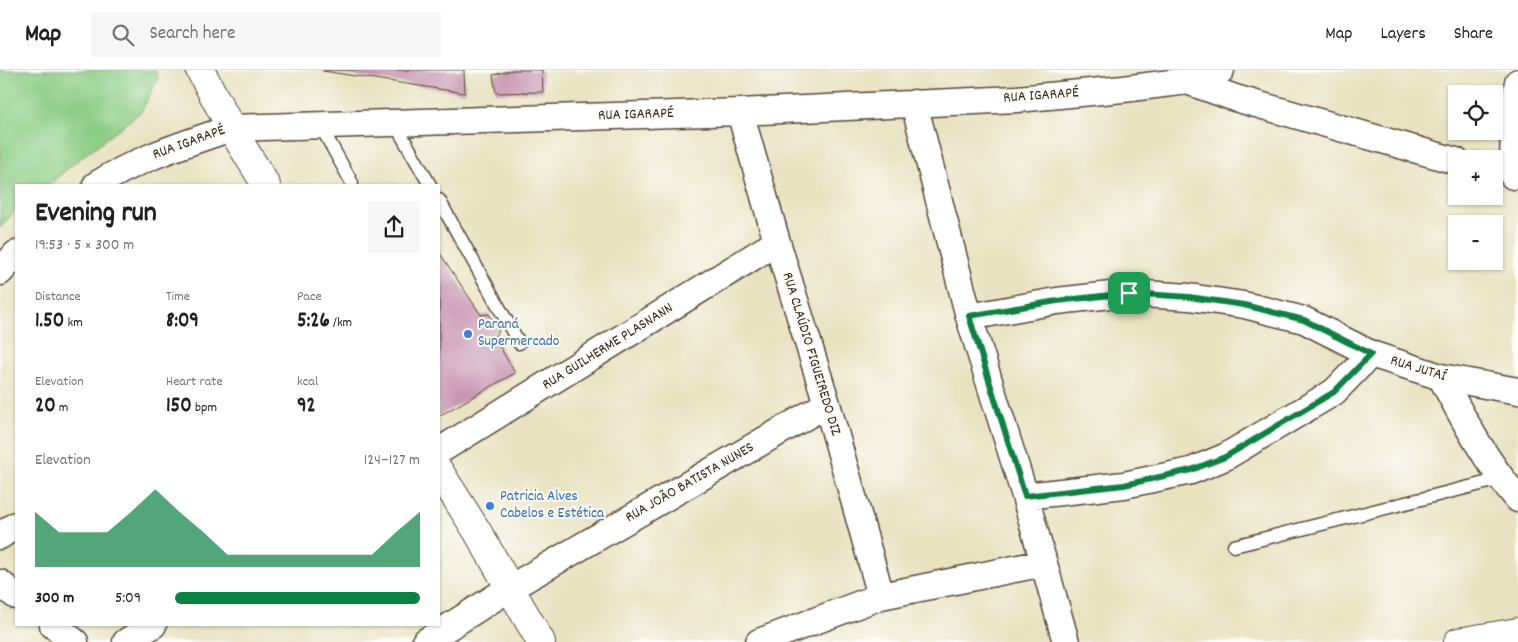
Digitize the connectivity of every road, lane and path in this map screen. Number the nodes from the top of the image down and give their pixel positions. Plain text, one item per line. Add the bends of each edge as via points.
1 (200, 70) edge
2 (1221, 70) edge
3 (1187, 81) junction
4 (1518, 82) edge
5 (914, 103) junction
6 (740, 112) junction
7 (394, 122) junction
8 (320, 125) junction
9 (231, 128) junction
10 (1448, 159) edge
11 (1508, 175) edge
12 (352, 183) dead end
13 (98, 184) edge
14 (265, 184) edge
15 (429, 184) edge
16 (440, 202) edge
17 (777, 242) junction
18 (15, 255) edge
19 (0, 272) edge
20 (969, 316) junction
21 (519, 343) dead end
22 (1371, 354) junction
23 (1441, 377) junction
24 (1518, 391) edge
25 (827, 404) junction
26 (440, 450) edge
27 (440, 473) edge
28 (1501, 479) junction
29 (1025, 496) junction
30 (1518, 499) edge
31 (15, 526) edge
32 (0, 536) edge
33 (1234, 546) dead end
34 (1044, 563) junction
35 (0, 583) edge
36 (510, 588) junction
37 (15, 595) edge
38 (881, 596) junction
39 (54, 626) edge
40 (151, 626) edge
41 (1518, 632) edge
42 (75, 642) edge
43 (126, 642) edge
44 (425, 642) edge
45 (541, 642) edge
46 (759, 642) edge
47 (1066, 642) edge
48 (1458, 642) edge

1 - 9 street
2 - 3 street, RUA IGARAPÉ
3 - 5 street, RUA IGARAPÉ via 1017,99
3 - 10 street, RUA IGARAPÉ via 1235,98
4 - 11 street
5 - 6 street, RUA IGARAPÉ
5 - 20 street
6 - 7 street, RUA IGARAPÉ
6 - 17 street, RUA CLAÚDIO FIGUEIREDO DIZ
7 - 8 street, RUA IGARAPÉ
7 - 15 lane
8 - 9 street, RUA IGARAPÉ
8 - 12 lane
9 - 13 street, RUA IGARAPÉ via 157,154
9 - 14 street
16 - 21 lane
17 - 25 street, RUA CLAÚDIO FIGUEIREDO DIZ
17 - 26 street, RUA GUILHERME PLASNANN
18 - 19 street
20 - 22 street, RUA JUTAÍ via 1129,293 1189,297 1244,305 1304,320
20 - 29 street
22 - 23 street, RUA JUTAÍ
22 - 29 street via 1334,392 1225,457 1191,470 1124,485
23 - 24 street, RUA JUTAÍ
23 - 28 street via 1468,428
25 - 36 street, RUA JOÃO BATISTA NUNES
25 - 38 street, RUA CLAÚDIO FIGUEIREDO DIZ
27 - 36 street
28 - 30 street
28 - 33 lane
29 - 34 street
31 - 32 street
34 - 38 street
34 - 47 street
35 - 37 street
36 - 44 street, RUA JOÃO BATISTA NUNES
36 - 45 street
38 - 46 street
39 - 42 street
40 - 43 street
41 - 48 street

